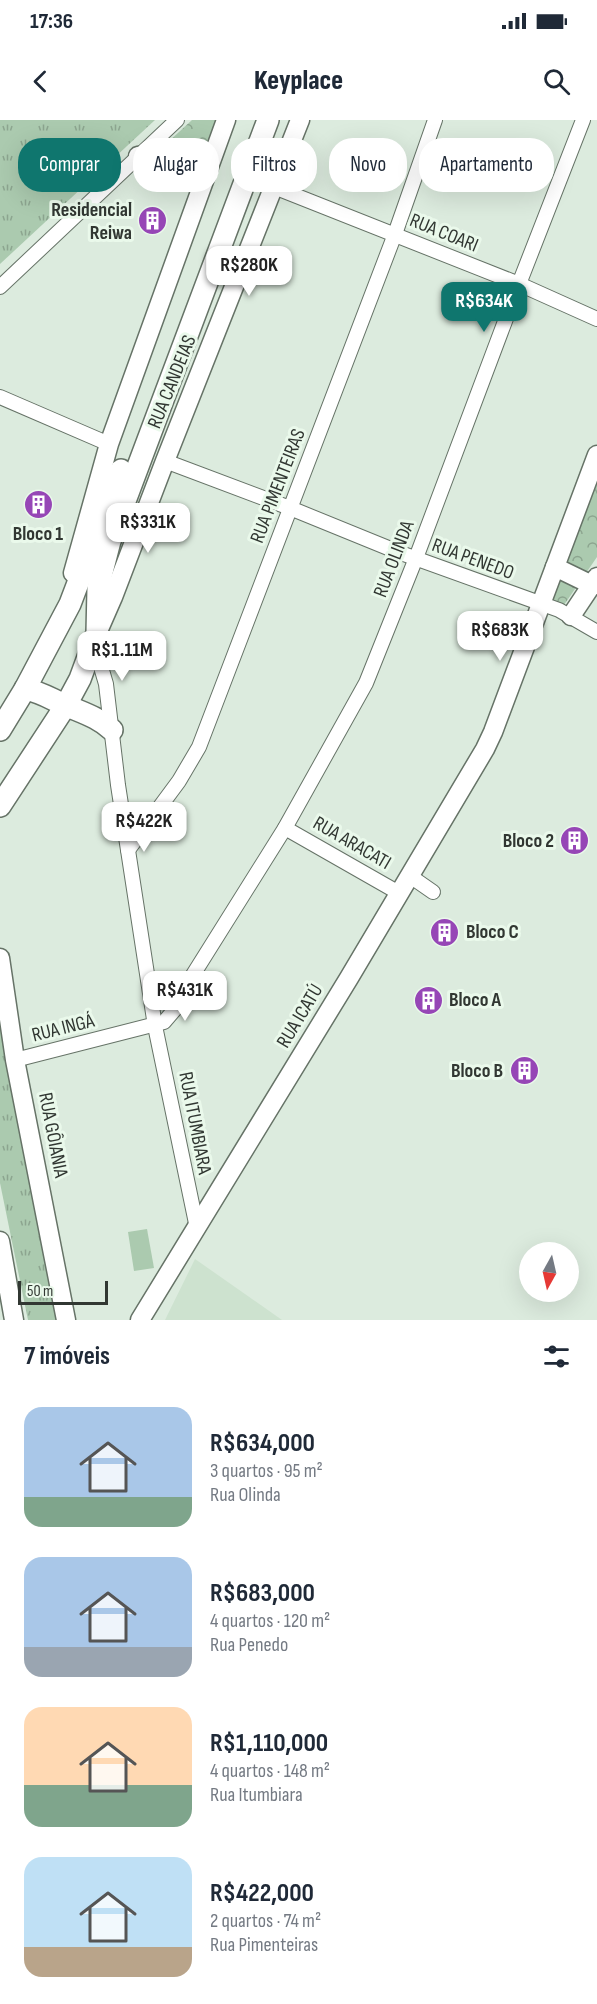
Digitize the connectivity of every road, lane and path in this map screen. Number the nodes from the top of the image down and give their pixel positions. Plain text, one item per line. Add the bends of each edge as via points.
1 (177, 120) edge
2 (226, 120) edge
3 (254, 120) edge
4 (268, 120) edge
5 (300, 120) edge
6 (435, 120) edge
7 (583, 120) edge
8 (158, 138) edge
9 (293, 138) edge
10 (219, 139) edge
11 (133, 161) edge
12 (199, 192) edge
13 (272, 192) edge
14 (287, 192) edge
15 (395, 234) junction
16 (519, 284) junction
17 (0, 287) edge
18 (597, 319) edge
19 (0, 397) edge
20 (109, 444) junction
21 (597, 455) edge
22 (165, 461) junction
23 (290, 508) junction
24 (416, 558) junction
25 (555, 567) junction
26 (594, 581) edge
27 (70, 604) junction
28 (540, 605) junction
29 (571, 616) junction
30 (597, 632) edge
31 (95, 638) junction
32 (25, 689) junction
33 (66, 705) junction
34 (0, 730) edge
35 (112, 730) junction
36 (0, 806) edge
37 (285, 828) junction
38 (128, 850) junction
39 (410, 876) junction
40 (399, 892) junction
41 (434, 892) dead end
42 (0, 958) edge
43 (148, 979) junction
44 (186, 986) junction
45 (5, 1021) edge
46 (155, 1026) junction
47 (15, 1060) junction
48 (196, 1228) junction
49 (0, 1241) edge
50 (14, 1320) edge
51 (66, 1320) edge
52 (140, 1320) edge

1 - 8 street
2 - 10 street
3 - 27 main road
4 - 31 main road via 110,541 98,588
5 - 9 street, RUA CANDEIAS
6 - 15 street, RUA PIMENTEIRAS
7 - 16 street, RUA OLINDA
11 - 17 street
12 - 20 street
13 - 22 street, RUA CANDEIAS
14 - 15 street, RUA COARI
15 - 16 street, RUA COARI
15 - 23 street, RUA PIMENTEIRAS
16 - 18 street, RUA COARI
16 - 24 street, RUA OLINDA
19 - 20 street
20 - 27 street via 74,572
21 - 25 street, RUA ICATÚ
22 - 23 street, RUA PENEDO
22 - 31 street, RUA CANDEIAS
23 - 24 street, RUA PENEDO
23 - 38 street, RUA PIMENTEIRAS via 199,747
24 - 28 street, RUA PENEDO
24 - 37 street, RUA OLINDA via 366,683
25 - 26 street
25 - 28 street, RUA ICATÚ
26 - 29 street
27 - 32 main road
28 - 29 street, RUA PENEDO
28 - 39 street, RUA ICATÚ via 493,732
29 - 30 street, RUA PENEDO
31 - 33 main road
31 - 35 street
32 - 33 main road
32 - 34 main road
33 - 35 main road via 102,720
33 - 36 main road
35 - 38 street
37 - 40 street, RUA ARACATI
37 - 44 street, RUA OLINDA
38 - 43 street
39 - 40 street, RUA ICATÚ
39 - 41 street
40 - 48 street, RUA ICATÚ
42 - 45 street, RUA GÔIANIA
43 - 44 street via 158,990 173,991
43 - 46 street, RUA ITUMBIARA
44 - 46 street, RUA OLINDA via 171,1014
45 - 47 street, RUA GÔIANIA
46 - 47 street, RUA INGÁ
46 - 48 street, RUA ITUMBIARA
47 - 51 street, RUA GÔIANIA
48 - 52 street, RUA ICATÚ
49 - 50 street

